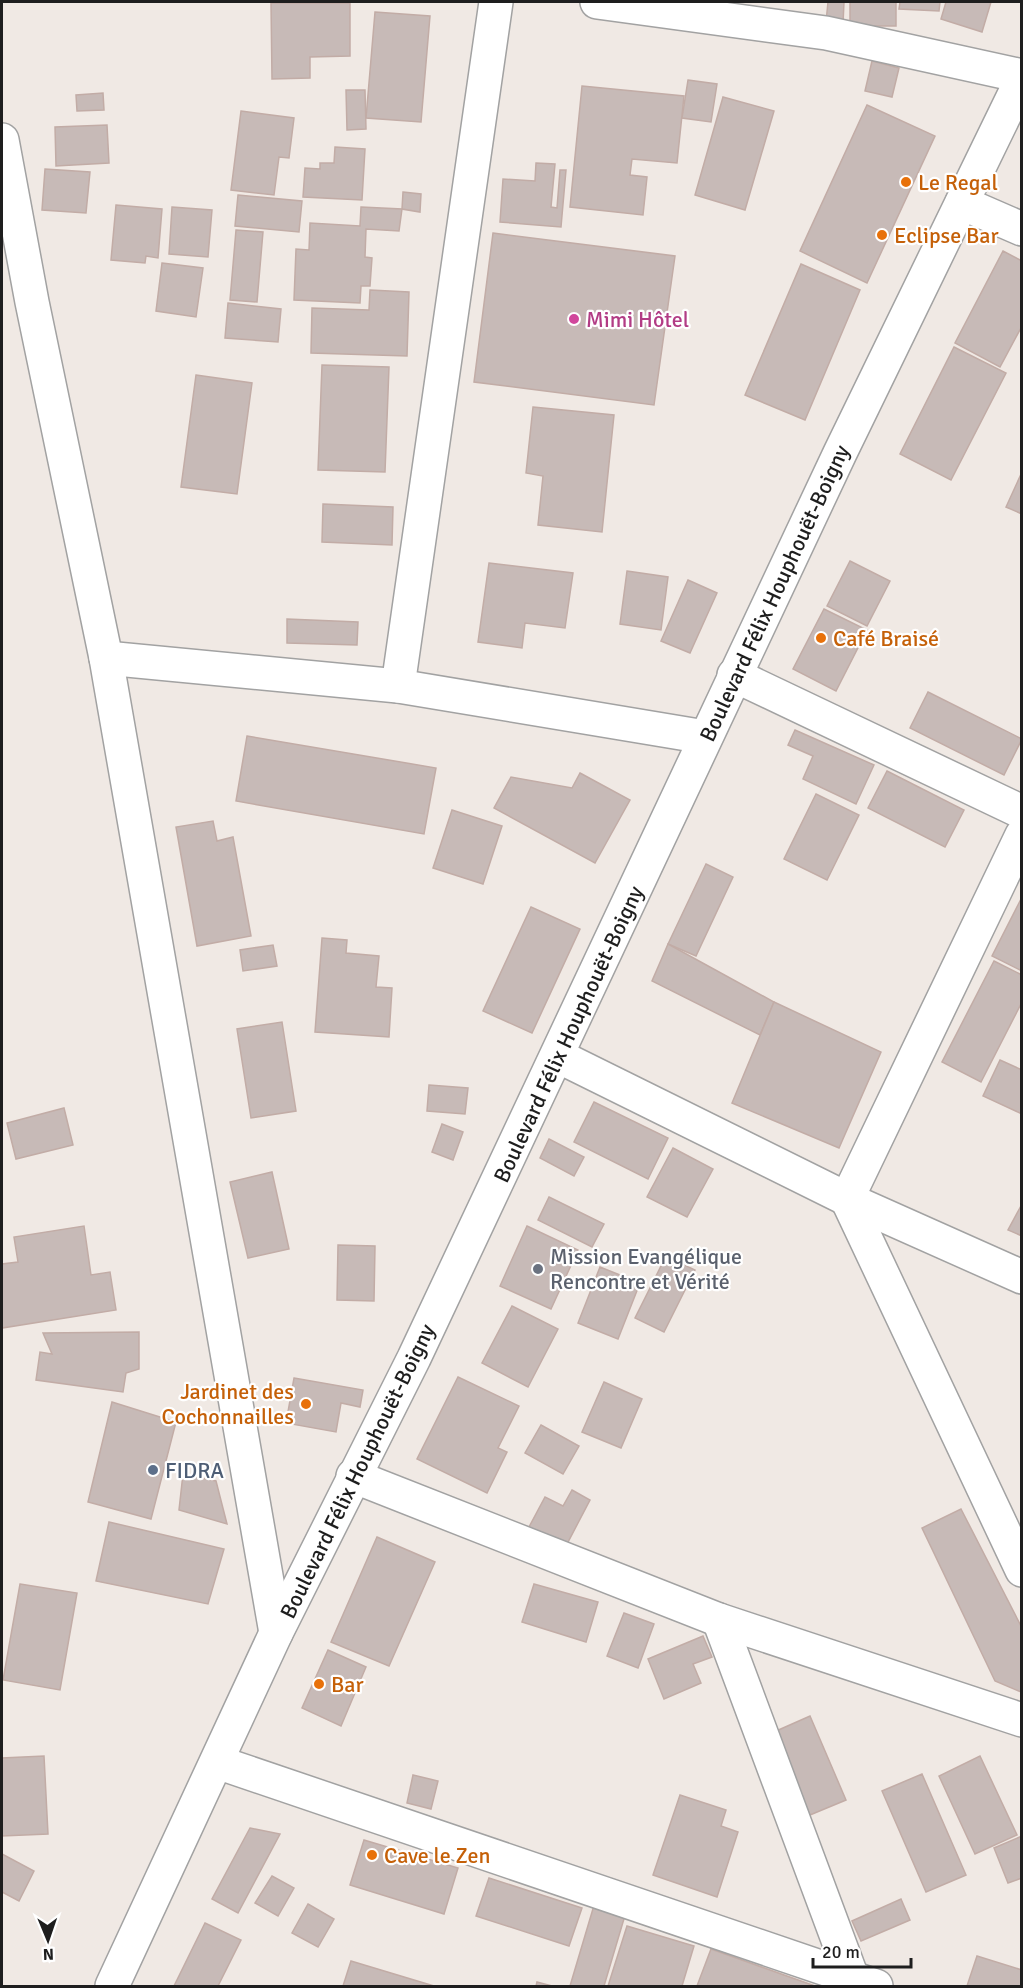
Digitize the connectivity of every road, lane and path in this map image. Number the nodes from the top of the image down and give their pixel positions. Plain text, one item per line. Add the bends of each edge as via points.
1 (496, 2) edge
2 (597, 2) edge
3 (1022, 77) edge
4 (2, 140) edge
5 (962, 203) junction
6 (1022, 229) edge
7 (106, 658) junction
8 (734, 675) junction
9 (398, 687) junction
10 (705, 737) junction
11 (1022, 812) edge
12 (1022, 835) edge
13 (558, 1056) junction
14 (847, 1199) junction
15 (1022, 1277) edge
16 (353, 1476) junction
17 (1022, 1570) edge
18 (719, 1620) junction
19 (276, 1633) junction
20 (1022, 1720) edge
21 (217, 1762) junction
22 (860, 1984) edge
23 (112, 1986) edge

1 - 9 street
2 - 3 street via 826,33
3 - 5 street, Boulevard Félix Houphouët-Boigny
4 - 7 street
5 - 6 street
5 - 8 street, Boulevard Félix Houphouët-Boigny
7 - 9 street
7 - 19 street
8 - 10 street, Boulevard Félix Houphouët-Boigny
8 - 11 street
9 - 10 street
10 - 13 street, Boulevard Félix Houphouët-Boigny
12 - 14 street
13 - 14 street
13 - 16 street, Boulevard Félix Houphouët-Boigny via 414,1358
14 - 15 street
14 - 17 street
16 - 18 street
16 - 19 street, Boulevard Félix Houphouët-Boigny
18 - 20 street
18 - 22 street
19 - 21 street, Boulevard Félix Houphouët-Boigny
21 - 22 street
21 - 23 street, Boulevard Félix Houphouët-Boigny

